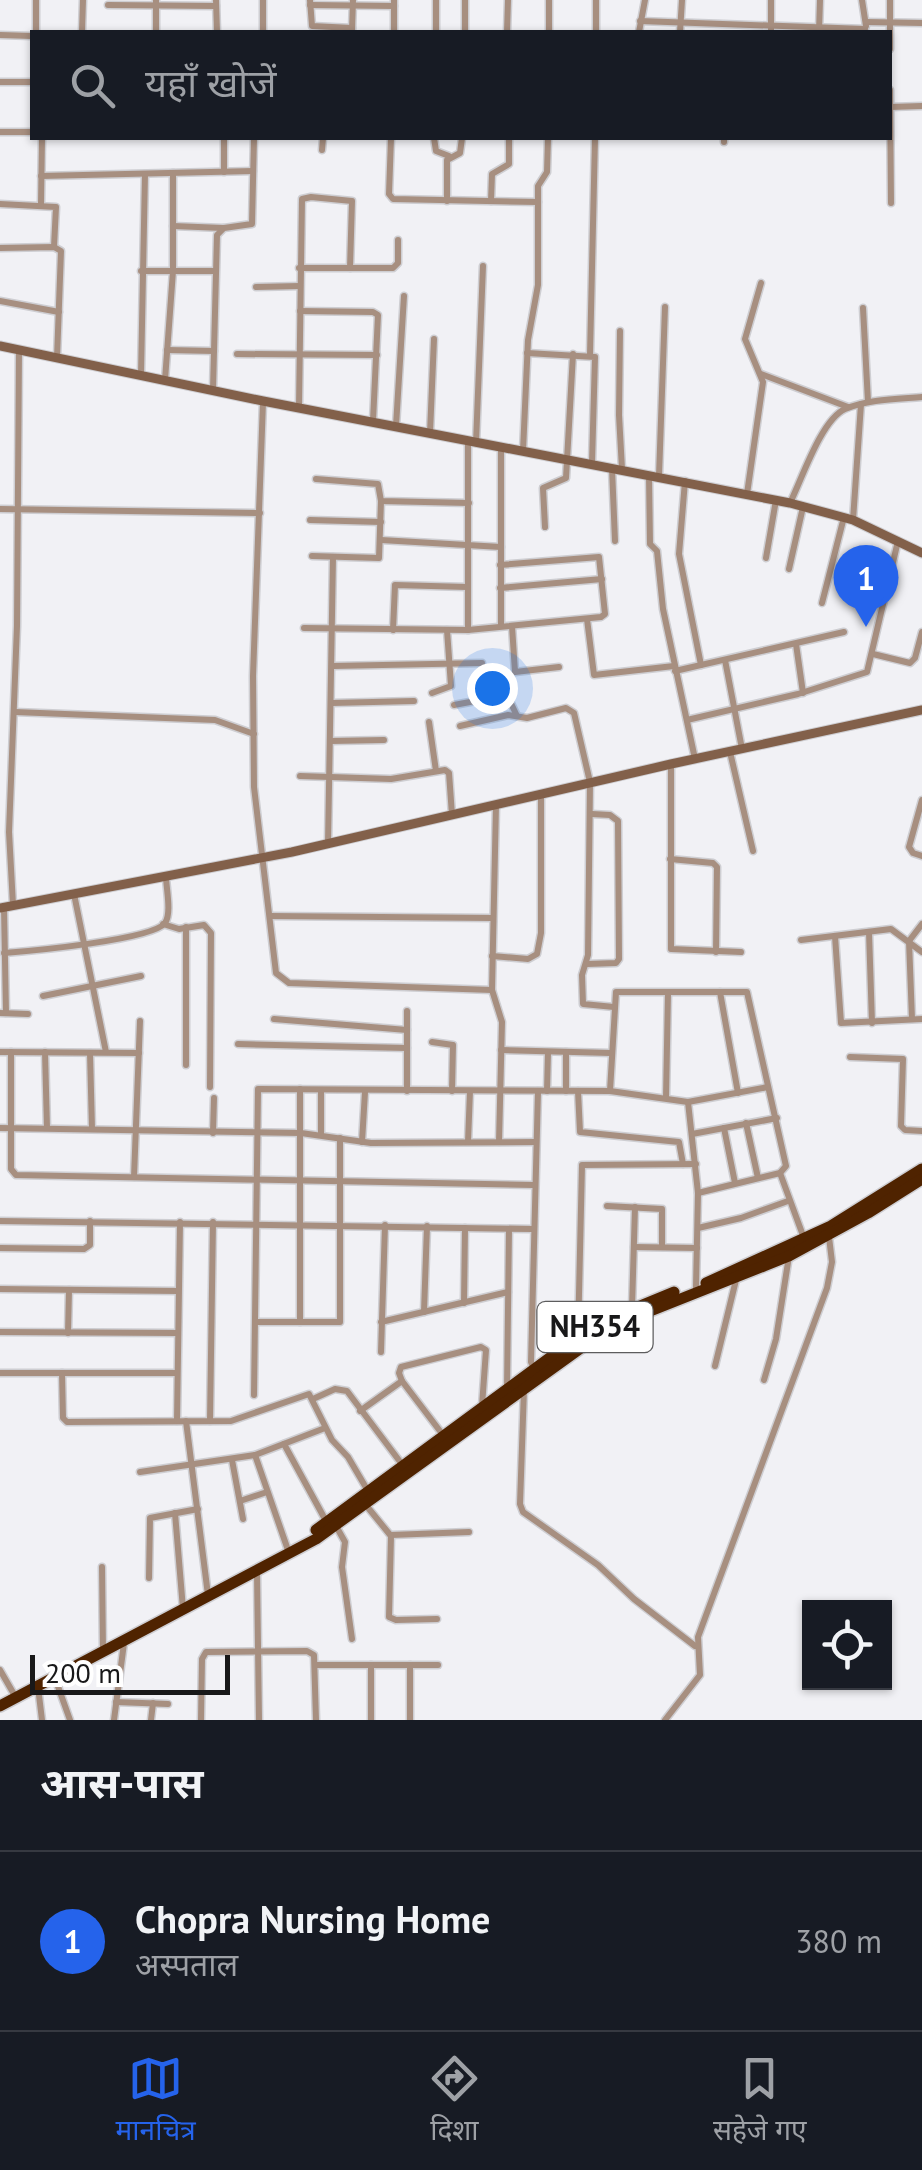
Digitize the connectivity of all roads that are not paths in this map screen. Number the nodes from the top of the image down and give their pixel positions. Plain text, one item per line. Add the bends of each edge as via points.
1 (36, 0) edge
2 (83, 0) edge
3 (262, 0) edge
4 (436, 0) edge
5 (464, 0) edge
6 (508, 0) edge
7 (549, 0) edge
8 (596, 0) edge
9 (646, 0) edge
10 (682, 0) edge
11 (771, 0) edge
12 (820, 0) edge
13 (862, 0) edge
14 (890, 0) edge
15 (310, 2) edge
16 (353, 2) edge
17 (156, 3) edge
18 (216, 3) edge
19 (394, 3) edge
20 (108, 4) dead end
21 (640, 21) junction
22 (890, 23) junction
23 (922, 24) edge
24 (680, 28) edge
25 (866, 28) edge
26 (727, 29) edge
27 (34, 30) edge
28 (82, 30) edge
29 (156, 30) edge
30 (217, 30) edge
31 (263, 30) edge
32 (352, 30) edge
33 (394, 30) edge
34 (436, 30) edge
35 (465, 30) edge
36 (507, 30) edge
37 (549, 30) edge
38 (596, 30) edge
39 (639, 30) edge
40 (772, 30) edge
41 (819, 30) edge
42 (890, 30) edge
43 (30, 34) edge
44 (0, 35) edge
45 (0, 82) edge
46 (30, 82) edge
47 (892, 106) edge
48 (922, 106) edge
49 (0, 132) edge
50 (30, 132) edge
51 (42, 140) edge
52 (224, 140) edge
53 (254, 140) edge
54 (324, 140) edge
55 (391, 140) edge
56 (434, 140) edge
57 (462, 140) edge
58 (509, 140) edge
59 (548, 140) edge
60 (595, 140) edge
61 (890, 140) edge
62 (322, 150) dead end
63 (450, 156) junction
64 (253, 171) junction
65 (224, 172) junction
66 (174, 173) junction
67 (144, 174) junction
68 (42, 176) junction
69 (447, 201) junction
70 (491, 201) junction
71 (538, 202) junction
72 (891, 203) dead end
73 (0, 204) edge
74 (41, 204) junction
75 (173, 226) junction
76 (224, 228) junction
77 (398, 240) dead end
78 (0, 248) edge
79 (54, 248) junction
80 (483, 266) dead end
81 (299, 268) junction
82 (350, 268) junction
83 (141, 271) junction
84 (173, 271) junction
85 (215, 272) junction
86 (761, 283) dead end
87 (300, 286) junction
88 (256, 287) dead end
89 (404, 296) dead end
90 (0, 301) edge
91 (665, 306) dead end
92 (862, 308) dead end
93 (300, 311) junction
94 (59, 312) junction
95 (620, 332) dead end
96 (434, 339) dead end
97 (0, 346) edge
98 (19, 350) junction
99 (167, 350) junction
100 (214, 352) junction
101 (527, 353) junction
102 (237, 354) dead end
103 (573, 354) junction
104 (300, 355) junction
105 (376, 355) junction
106 (590, 355) junction
107 (56, 358) junction
108 (760, 374) junction
109 (141, 375) junction
110 (165, 380) junction
111 (212, 390) junction
112 (922, 396) edge
113 (263, 401) junction
114 (865, 403) junction
115 (299, 407) junction
116 (849, 408) junction
117 (373, 421) junction
118 (396, 426) junction
119 (430, 433) junction
120 (472, 442) junction
121 (502, 447) junction
122 (523, 451) junction
123 (568, 459) junction
124 (592, 463) junction
125 (617, 468) junction
126 (654, 475) junction
127 (316, 479) dead end
128 (685, 481) junction
129 (747, 494) junction
130 (776, 500) junction
131 (381, 501) junction
132 (469, 503) junction
133 (790, 503) junction
134 (803, 506) junction
135 (0, 509) edge
136 (18, 509) junction
137 (260, 513) junction
138 (848, 518) junction
139 (310, 520) dead end
140 (380, 522) junction
141 (546, 527) dead end
142 (381, 540) junction
143 (898, 540) junction
144 (615, 541) dead end
145 (468, 547) junction
146 (501, 547) junction
147 (922, 552) edge
148 (312, 556) dead end
149 (333, 557) junction
150 (766, 558) dead end
151 (500, 565) junction
152 (789, 569) dead end
153 (602, 579) junction
154 (467, 587) junction
155 (500, 588) junction
156 (822, 603) dead end
157 (587, 619) junction
158 (501, 626) junction
159 (512, 626) junction
160 (304, 628) dead end
161 (332, 628) junction
162 (393, 630) junction
163 (448, 630) junction
164 (468, 630) junction
165 (844, 632) dead end
166 (922, 632) edge
167 (796, 644) junction
168 (873, 654) junction
169 (725, 660) junction
170 (482, 663) dead end
171 (449, 664) junction
172 (701, 665) junction
173 (333, 666) junction
174 (559, 668) dead end
175 (675, 668) junction
176 (804, 692) junction
177 (432, 693) dead end
178 (414, 701) dead end
179 (332, 703) junction
180 (454, 705) dead end
181 (735, 709) junction
182 (922, 710) edge
183 (15, 712) junction
184 (517, 716) junction
185 (686, 720) junction
186 (429, 722) dead end
187 (460, 726) dead end
188 (254, 734) junction
189 (384, 740) dead end
190 (331, 741) junction
191 (742, 750) junction
192 (730, 752) junction
193 (694, 759) junction
194 (671, 764) junction
195 (436, 771) junction
196 (300, 776) dead end
197 (330, 778) junction
198 (590, 782) junction
199 (541, 794) junction
200 (922, 800) edge
201 (496, 804) junction
202 (592, 814) junction
203 (452, 815) junction
204 (328, 844) junction
205 (753, 851) dead end
206 (922, 856) edge
207 (261, 857) junction
208 (670, 859) junction
209 (166, 875) junction
210 (74, 894) junction
211 (6, 907) edge
212 (270, 916) junction
213 (492, 918) junction
214 (163, 924) junction
215 (922, 924) edge
216 (186, 927) junction
217 (869, 932) junction
218 (834, 936) junction
219 (801, 940) dead end
220 (909, 940) junction
221 (85, 944) junction
222 (4, 952) junction
223 (716, 952) junction
224 (741, 952) dead end
225 (922, 952) edge
226 (492, 956) junction
227 (587, 964) junction
228 (142, 976) dead end
229 (92, 986) junction
230 (492, 990) junction
231 (720, 992) junction
232 (668, 993) junction
233 (43, 996) dead end
234 (614, 1008) junction
235 (407, 1011) dead end
236 (3, 1013) edge
237 (28, 1014) dead end
238 (274, 1019) dead end
239 (912, 1019) junction
240 (922, 1019) edge
241 (140, 1021) dead end
242 (872, 1023) junction
243 (407, 1030) junction
244 (432, 1042) dead end
245 (238, 1044) dead end
246 (407, 1048) junction
247 (501, 1050) junction
248 (0, 1052) edge
249 (11, 1052) junction
250 (45, 1052) junction
251 (106, 1052) junction
252 (548, 1052) junction
253 (566, 1052) junction
254 (90, 1053) junction
255 (139, 1053) junction
256 (611, 1053) junction
257 (850, 1056) dead end
258 (186, 1066) dead end
259 (210, 1087) dead end
260 (768, 1087) junction
261 (300, 1089) junction
262 (322, 1090) junction
263 (538, 1091) junction
264 (548, 1091) junction
265 (566, 1091) junction
266 (578, 1091) junction
267 (610, 1091) junction
268 (365, 1092) junction
269 (407, 1092) junction
270 (452, 1092) junction
271 (470, 1092) junction
272 (500, 1092) junction
273 (738, 1093) junction
274 (214, 1098) dead end
275 (666, 1098) junction
276 (688, 1102) junction
277 (776, 1118) junction
278 (746, 1124) junction
279 (0, 1128) edge
280 (10, 1128) junction
281 (47, 1128) junction
282 (92, 1128) junction
283 (724, 1128) junction
284 (134, 1130) junction
285 (922, 1131) edge
286 (213, 1133) junction
287 (301, 1133) junction
288 (258, 1134) junction
289 (692, 1134) junction
290 (320, 1135) junction
291 (340, 1138) junction
292 (362, 1142) junction
293 (468, 1142) junction
294 (500, 1142) junction
295 (536, 1142) junction
296 (683, 1164) junction
297 (696, 1164) junction
298 (922, 1169) edge
299 (780, 1173) junction
300 (134, 1177) junction
301 (758, 1178) junction
302 (922, 1178) edge
303 (258, 1180) junction
304 (300, 1182) junction
305 (342, 1183) junction
306 (736, 1183) junction
307 (533, 1185) junction
308 (698, 1193) junction
309 (788, 1201) junction
310 (607, 1206) dead end
311 (635, 1208) junction
312 (0, 1221) edge
313 (90, 1221) junction
314 (180, 1222) junction
315 (213, 1222) junction
316 (257, 1223) junction
317 (301, 1224) junction
318 (340, 1224) junction
319 (385, 1225) junction
320 (427, 1226) junction
321 (465, 1228) junction
322 (698, 1228) junction
323 (508, 1229) junction
324 (533, 1229) junction
325 (829, 1235) junction
326 (806, 1243) junction
327 (634, 1247) junction
328 (0, 1248) edge
329 (662, 1248) junction
330 (697, 1248) junction
331 (790, 1256) junction
332 (736, 1279) junction
333 (696, 1287) junction
334 (0, 1289) edge
335 (68, 1290) junction
336 (178, 1290) junction
337 (508, 1292) junction
338 (464, 1303) junction
339 (632, 1308) junction
340 (424, 1312) junction
341 (255, 1322) junction
342 (300, 1322) junction
343 (381, 1322) junction
344 (0, 1332) edge
345 (68, 1332) junction
346 (177, 1333) junction
347 (578, 1337) junction
348 (380, 1352) dead end
349 (715, 1366) dead end
350 (0, 1373) edge
351 (62, 1373) junction
352 (537, 1373) junction
353 (176, 1374) junction
354 (764, 1380) dead end
355 (402, 1381) junction
356 (524, 1388) junction
357 (507, 1390) junction
358 (254, 1395) dead end
359 (312, 1399) junction
360 (482, 1408) junction
361 (360, 1411) junction
362 (181, 1421) junction
363 (210, 1421) junction
364 (325, 1428) junction
365 (444, 1436) junction
366 (284, 1444) junction
367 (256, 1455) junction
368 (232, 1460) junction
369 (192, 1465) junction
370 (405, 1469) junction
371 (140, 1472) dead end
372 (267, 1492) junction
373 (366, 1497) junction
374 (240, 1502) junction
375 (198, 1510) junction
376 (175, 1512) junction
377 (242, 1519) dead end
378 (330, 1523) junction
379 (469, 1532) dead end
380 (391, 1535) junction
381 (289, 1553) junction
382 (102, 1567) dead end
383 (256, 1571) junction
384 (149, 1578) dead end
385 (208, 1596) junction
386 (183, 1610) junction
387 (437, 1619) dead end
388 (352, 1639) dead end
389 (124, 1641) junction
390 (696, 1647) junction
391 (103, 1652) junction
392 (259, 1652) junction
393 (316, 1665) junction
394 (371, 1665) junction
395 (410, 1665) junction
396 (438, 1665) dead end
397 (0, 1670) edge
398 (55, 1677) junction
399 (38, 1686) junction
400 (16, 1698) junction
401 (116, 1702) junction
402 (153, 1703) junction
403 (168, 1704) dead end
404 (0, 1706) edge
405 (42, 1720) edge
406 (70, 1720) edge
407 (114, 1720) edge
408 (151, 1720) edge
409 (201, 1720) edge
410 (259, 1720) edge
411 (316, 1720) edge
412 (371, 1720) edge
413 (410, 1720) edge
414 (665, 1720) edge

1 - 27 street
2 - 28 street
3 - 31 street
4 - 34 street
5 - 35 street
6 - 36 street
7 - 37 street
8 - 38 street
9 - 21 street
10 - 24 street
11 - 40 street
12 - 41 street
13 - 25 street
14 - 22 street
15 - 16 street
15 - 32 street via 312,26
16 - 19 street
16 - 32 street
17 - 18 street
17 - 20 street
17 - 29 street
18 - 30 street
19 - 33 street
21 - 24 street
21 - 39 street
22 - 23 street
22 - 25 street
22 - 42 street
24 - 26 street
25 - 41 street
26 - 40 street
40 - 41 street
43 - 44 street
45 - 46 street
47 - 48 street
49 - 50 street
51 - 68 street
52 - 65 street
53 - 64 street
54 - 62 street
55 - 69 street via 390,197
56 - 63 street via 436,150
57 - 63 street via 460,153
58 - 70 street via 509,164 492,174
59 - 71 street
60 - 106 street
61 - 72 street
63 - 69 street
64 - 65 street
64 - 76 street via 252,224
65 - 66 street
66 - 67 street
66 - 75 street
67 - 68 street
67 - 83 street
68 - 74 street
69 - 70 street
70 - 71 street
71 - 101 street via 538,296
73 - 74 street
74 - 79 street via 57,209
75 - 76 street
75 - 84 street
76 - 85 street via 217,235
77 - 82 street via 396,266
78 - 79 street
79 - 94 street via 61,252
80 - 120 street
81 - 82 street
81 - 82 street via 302,202 310,196 352,200
81 - 87 street
83 - 84 street
83 - 109 street
84 - 85 street
84 - 99 street
85 - 100 street
86 - 108 street via 744,339
87 - 88 street
87 - 93 street
89 - 118 street
90 - 94 street
91 - 126 street
92 - 114 street
93 - 104 street
93 - 105 street via 376,313
94 - 107 street
95 - 125 street
96 - 119 street
97 - 98 street
98 - 107 street
98 - 136 street
99 - 100 street
99 - 110 street
100 - 111 street
101 - 103 street
101 - 122 street
102 - 104 street
103 - 106 street
103 - 123 street
104 - 105 street
104 - 115 street
105 - 117 street
106 - 124 street via 596,364
107 - 109 street
108 - 116 street
108 - 129 street
109 - 110 street
110 - 111 street
111 - 113 street
112 - 114 street
113 - 115 street
113 - 137 street
114 - 116 street
114 - 138 street
115 - 117 street
116 - 133 street via 828,426
117 - 118 street
118 - 119 street
119 - 120 street
120 - 121 street
120 - 132 street
121 - 122 street
121 - 146 street
122 - 123 street
123 - 124 street
123 - 141 street via 566,479 544,488
124 - 125 street
125 - 126 street
125 - 144 street
126 - 128 street
126 - 175 street via 650,544 657,552
127 - 131 street via 378,484
128 - 129 street
128 - 172 street via 679,554
129 - 130 street
130 - 133 street
130 - 150 street
131 - 132 street
131 - 140 street
132 - 145 street
133 - 134 street
134 - 138 street
134 - 152 street
135 - 136 street
136 - 137 street
136 - 183 street
137 - 188 street
138 - 143 street
138 - 156 street
139 - 140 street
140 - 142 street
142 - 145 street
142 - 149 street via 376,559
143 - 147 street
143 - 168 street
145 - 146 street
145 - 154 street
146 - 151 street
148 - 149 street
149 - 161 street
151 - 153 street via 599,557
151 - 155 street
153 - 155 street
153 - 157 street via 604,614
154 - 162 street via 396,585
154 - 164 street
155 - 158 street
157 - 159 street
157 - 175 street via 594,675
158 - 159 street
158 - 164 street
159 - 174 street via 515,672
160 - 161 street
161 - 162 street
161 - 173 street
162 - 163 street
163 - 164 street
163 - 171 street
165 - 167 street
166 - 168 street via 910,663
167 - 169 street
167 - 176 street
168 - 176 street via 864,674
169 - 172 street
169 - 181 street
170 - 171 street
171 - 173 street
171 - 177 street via 450,688
172 - 175 street
173 - 179 street
175 - 185 street
176 - 181 street
178 - 179 street
179 - 190 street
180 - 184 street via 507,695
181 - 185 street
181 - 191 street
182 - 191 street
183 - 188 street via 215,720
183 - 211 street
184 - 187 street
184 - 198 street via 572,710
185 - 193 street
186 - 195 street
188 - 207 street
189 - 190 street
190 - 197 street
191 - 192 street
192 - 193 street
192 - 205 street
193 - 194 street
194 - 198 street
194 - 208 street
195 - 197 street
195 - 203 street via 448,773
196 - 197 street
197 - 204 street
198 - 199 street
198 - 202 street
199 - 201 street
199 - 226 street via 537,954
200 - 206 street via 909,847
201 - 203 street
201 - 213 street
202 - 227 street
202 - 227 street via 618,821 619,959
203 - 204 street
204 - 207 street
207 - 209 street
207 - 212 street
208 - 223 street via 717,867
208 - 223 street via 671,949
209 - 210 street
209 - 214 street
210 - 211 street
210 - 221 street
211 - 222 street
212 - 213 street
212 - 230 street via 276,973 289,983
213 - 226 street
214 - 216 street
214 - 221 street
215 - 220 street
216 - 258 street
216 - 259 street via 204,926 211,933
217 - 218 street
217 - 220 street via 891,930
217 - 242 street
218 - 219 street
218 - 242 street via 840,1021
220 - 225 street
220 - 239 street
221 - 222 street
221 - 229 street
222 - 236 street
223 - 224 street
226 - 230 street
227 - 234 street via 583,1004
228 - 229 street
229 - 233 street
229 - 251 street
230 - 247 street via 502,1015
231 - 232 street
231 - 260 street via 747,992
231 - 273 street
232 - 234 street via 618,991
232 - 275 street
234 - 256 street
235 - 243 street
236 - 237 street
238 - 243 street
239 - 240 street
239 - 242 street
241 - 255 street
243 - 246 street
244 - 270 street via 453,1045
245 - 246 street
246 - 269 street
247 - 252 street
247 - 272 street
248 - 249 street
249 - 250 street
249 - 280 street
250 - 254 street
250 - 281 street
251 - 254 street
251 - 255 street
252 - 253 street
252 - 264 street
253 - 256 street
253 - 265 street
254 - 282 street
255 - 284 street
256 - 267 street
257 - 285 street via 903,1059 901,1126
260 - 273 street
260 - 277 street
261 - 262 street
261 - 287 street
261 - 288 street via 258,1090
262 - 268 street
262 - 290 street
263 - 264 street
263 - 272 street
263 - 295 street
264 - 265 street
265 - 266 street
266 - 267 street
266 - 296 street via 580,1132 679,1142
267 - 275 street
268 - 269 street
268 - 292 street
269 - 270 street
270 - 271 street
271 - 272 street
271 - 293 street
272 - 294 street
273 - 276 street
274 - 286 street
275 - 276 street
276 - 289 street
277 - 278 street
277 - 299 street via 786,1166
278 - 283 street
278 - 301 street
279 - 280 street
280 - 281 street
280 - 300 street via 16,1175
281 - 282 street
282 - 284 street
283 - 289 street
283 - 306 street
284 - 286 street
284 - 300 street
286 - 288 street
287 - 288 street
287 - 290 street
287 - 304 street
288 - 303 street
289 - 297 street
290 - 291 street
291 - 292 street
291 - 305 street
292 - 293 street
293 - 294 street
294 - 295 street
295 - 307 street
296 - 297 street
296 - 347 street via 582,1164
297 - 308 street
298 - 326 highway, NH354
299 - 301 street
299 - 309 street
300 - 303 street
301 - 306 street
302 - 325 highway, NH354
303 - 304 street
303 - 316 street
304 - 305 street
304 - 317 street
305 - 307 street
305 - 318 street
306 - 308 street
307 - 324 street
308 - 322 street
309 - 322 street
309 - 326 street
310 - 311 street
311 - 327 street
311 - 329 street via 664,1211
312 - 313 street
313 - 314 street
313 - 328 street via 84,1250
314 - 315 street
314 - 336 street
315 - 316 street
315 - 363 street
316 - 317 street
316 - 341 street
317 - 318 street
317 - 342 street
318 - 319 street
318 - 342 street via 340,1322
319 - 320 street
319 - 343 street
320 - 321 street
320 - 340 street
321 - 323 street
321 - 338 street
322 - 330 street
323 - 324 street
323 - 337 street
324 - 352 street via 531,1362
325 - 326 highway, NH354
325 - 390 street via 828,1288
326 - 331 highway, NH354
326 - 333 highway, NH354
327 - 329 street
327 - 339 street
329 - 330 street
330 - 333 street
331 - 332 highway, NH354
331 - 354 street
332 - 349 street
332 - 352 highway, NH354 via 610,1327
333 - 339 highway, NH354
334 - 335 street
335 - 336 street
335 - 345 street
336 - 346 street
337 - 338 street
337 - 357 street
338 - 340 street
339 - 347 highway, NH354
340 - 343 street
341 - 342 street
341 - 358 street
343 - 348 street
344 - 345 street
345 - 346 street
346 - 353 street
347 - 352 highway, NH354
350 - 351 street
351 - 353 street
351 - 362 street via 64,1421
352 - 356 highway, NH354
352 - 357 highway, NH354
353 - 362 street
355 - 360 street via 401,1367 482,1347
355 - 361 street
355 - 365 street
356 - 370 highway, NH354
356 - 390 street via 524,1512
357 - 360 highway, NH354
359 - 361 street via 343,1389
359 - 363 street via 306,1394 238,1420
359 - 364 street
360 - 365 highway, NH354
361 - 370 street
362 - 363 street
362 - 369 street
364 - 366 street
364 - 373 street via 352,1463
365 - 370 highway, NH354
366 - 367 street
366 - 378 street
367 - 368 street
367 - 372 street
368 - 369 street
368 - 374 street
369 - 371 street
369 - 375 street
370 - 373 highway, NH354
372 - 374 street
372 - 381 street
373 - 378 highway, NH354
373 - 380 street
374 - 377 street
375 - 376 street
375 - 385 street
376 - 384 street via 149,1521
376 - 386 street
378 - 381 highway, NH354
378 - 388 street via 345,1542
379 - 380 street
380 - 387 street via 389,1617
381 - 383 highway, NH354
382 - 391 street
383 - 385 highway, NH354
383 - 392 street
385 - 386 highway, NH354
386 - 389 highway, NH354
389 - 391 highway, NH354
389 - 401 street
390 - 414 street via 700,1675
391 - 398 highway, NH354
392 - 393 street via 307,1651
392 - 409 street via 204,1654
392 - 410 street
393 - 394 street
393 - 411 street
394 - 395 street
394 - 412 street
395 - 396 street
395 - 413 street
397 - 400 street
398 - 399 highway, NH354
398 - 406 street
399 - 400 highway, NH354
399 - 405 street
400 - 404 highway, NH354
401 - 402 street
401 - 407 street
402 - 403 street
402 - 408 street

